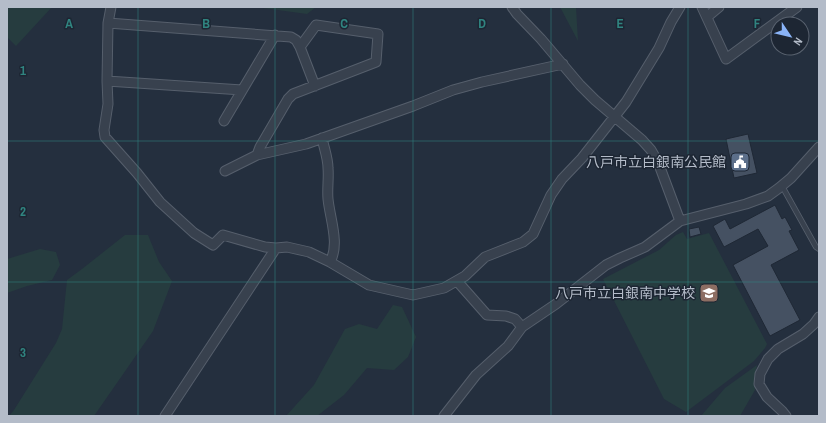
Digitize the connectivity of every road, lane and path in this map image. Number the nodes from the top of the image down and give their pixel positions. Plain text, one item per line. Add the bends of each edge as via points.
1 (111, 7) edge
2 (512, 7) edge
3 (680, 7) edge
4 (702, 7) edge
5 (718, 7) edge
6 (797, 7) edge
7 (707, 17) junction
8 (108, 23) junction
9 (275, 35) junction
10 (300, 47) junction
11 (563, 64) junction
12 (107, 81) junction
13 (315, 86) junction
14 (242, 90) junction
15 (614, 116) junction
16 (224, 121) dead end
17 (322, 138) junction
18 (819, 147) edge
19 (257, 155) junction
20 (225, 171) dead end
21 (782, 186) junction
22 (680, 221) junction
23 (276, 248) junction
24 (819, 249) edge
25 (330, 262) junction
26 (457, 281) junction
27 (819, 317) edge
28 (522, 327) junction
29 (165, 416) edge
30 (444, 416) edge
31 (786, 416) edge

1 - 8 street
2 - 11 street
3 - 15 street via 659,48 626,102
4 - 7 street
5 - 7 street
6 - 7 street via 726,58
8 - 9 street
8 - 12 street
9 - 10 street via 291,37
9 - 14 street
10 - 13 street
10 - 13 street via 316,25 378,34 376,62
11 - 15 street via 580,85
11 - 17 street via 453,90
12 - 14 street
12 - 23 street via 105,137 160,202 194,233 213,245 223,235
13 - 19 street via 292,94
14 - 16 street
15 - 22 street via 651,150
15 - 26 street via 551,195 533,234 523,242 485,257
17 - 19 street
17 - 25 street via 328,167 328,199 335,250
18 - 21 street
19 - 20 street
21 - 22 street via 768,196 746,204
21 - 24 lane
22 - 28 street via 645,247 606,265
23 - 25 street via 287,247 309,252
23 - 29 street
25 - 26 street via 369,285 413,294 444,288
26 - 28 street via 487,315 515,319
27 - 31 street via 804,334 778,349 768,359 760,374 759,384 767,397
28 - 30 street via 508,346 476,376

